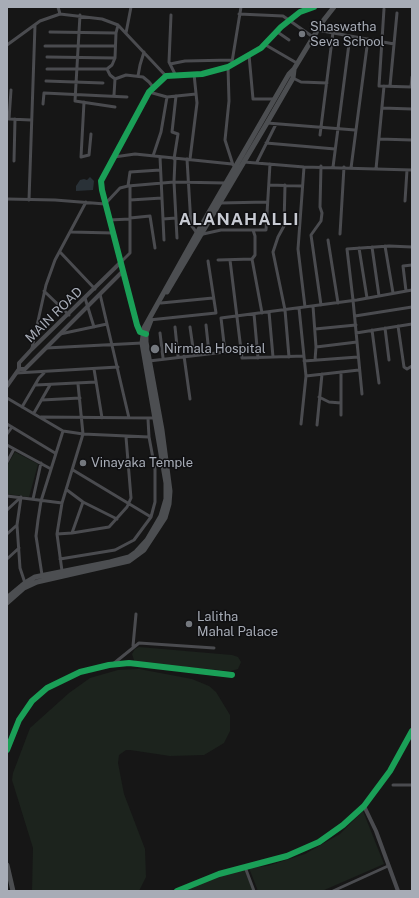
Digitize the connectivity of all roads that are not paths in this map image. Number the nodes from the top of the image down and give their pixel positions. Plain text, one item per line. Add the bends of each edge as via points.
1 (58, 7) edge
2 (131, 7) edge
3 (241, 7) edge
4 (314, 7) edge
5 (334, 7) edge
6 (384, 9) dead end
7 (397, 13) dead end
8 (60, 14) junction
9 (240, 14) junction
10 (171, 15) dead end
11 (80, 16) junction
12 (289, 21) junction
13 (35, 25) junction
14 (118, 25) junction
15 (317, 30) junction
16 (276, 31) junction
17 (50, 32) dead end
18 (333, 32) junction
19 (79, 33) junction
20 (116, 33) junction
21 (126, 33) junction
22 (350, 36) junction
23 (313, 37) junction
24 (368, 39) junction
25 (290, 40) dead end
26 (382, 42) junction
27 (264, 44) junction
28 (394, 44) junction
29 (7, 45) edge
30 (78, 45) junction
31 (45, 46) dead end
32 (115, 46) junction
33 (144, 52) junction
34 (249, 55) junction
35 (47, 57) dead end
36 (78, 57) junction
37 (115, 58) junction
38 (294, 62) dead end
39 (170, 64) junction
40 (231, 64) junction
41 (47, 69) dead end
42 (294, 69) junction
43 (77, 70) junction
44 (107, 70) junction
45 (194, 74) junction
46 (138, 76) junction
47 (166, 76) junction
48 (176, 76) junction
49 (412, 77) edge
50 (293, 78) junction
51 (115, 79) junction
52 (46, 81) dead end
53 (76, 82) junction
54 (103, 83) dead end
55 (327, 83) junction
56 (384, 86) junction
57 (390, 86) junction
58 (153, 87) junction
59 (412, 87) edge
60 (12, 90) dead end
61 (149, 92) junction
62 (75, 94) junction
63 (196, 94) junction
64 (114, 95) junction
65 (127, 96) dead end
66 (167, 96) junction
67 (176, 96) junction
68 (275, 98) junction
69 (84, 102) junction
70 (43, 104) dead end
71 (116, 107) dead end
72 (382, 108) junction
73 (412, 110) edge
74 (8, 119) edge
75 (15, 119) junction
76 (31, 120) junction
77 (267, 123) junction
78 (276, 124) junction
79 (321, 127) junction
80 (338, 128) junction
81 (355, 130) junction
82 (91, 134) dead end
83 (320, 135) dead end
84 (379, 139) junction
85 (412, 140) edge
86 (266, 143) junction
87 (335, 150) junction
88 (152, 156) junction
89 (114, 157) junction
90 (160, 157) junction
91 (174, 159) junction
92 (188, 159) junction
93 (14, 161) dead end
94 (244, 162) junction
95 (257, 162) junction
96 (270, 164) junction
97 (234, 165) junction
98 (321, 166) junction
99 (304, 167) junction
100 (333, 167) junction
101 (344, 167) junction
102 (350, 168) junction
103 (376, 169) junction
104 (160, 170) junction
105 (407, 170) junction
106 (412, 170) edge
107 (174, 182) junction
108 (160, 183) junction
109 (188, 183) junction
110 (226, 183) junction
111 (269, 185) junction
112 (285, 185) junction
113 (129, 186) junction
114 (302, 186) junction
115 (162, 198) junction
116 (7, 199) edge
117 (29, 200) junction
118 (130, 200) junction
119 (405, 201) dead end
120 (86, 202) junction
121 (267, 202) junction
122 (220, 203) junction
123 (105, 204) junction
124 (176, 218) junction
125 (130, 219) junction
126 (163, 219) junction
127 (109, 220) junction
128 (253, 230) junction
129 (71, 232) junction
130 (113, 233) junction
131 (198, 234) junction
132 (340, 234) dead end
133 (177, 238) dead end
134 (164, 240) dead end
135 (328, 240) dead end
136 (385, 246) junction
137 (412, 246) edge
138 (372, 247) junction
139 (156, 248) dead end
140 (359, 248) junction
141 (60, 252) junction
142 (252, 259) junction
143 (218, 260) dead end
144 (230, 260) junction
145 (208, 261) dead end
146 (121, 262) junction
147 (412, 265) edge
148 (123, 271) junction
149 (95, 289) junction
150 (44, 290) junction
151 (412, 290) edge
152 (406, 291) junction
153 (392, 293) junction
154 (100, 294) junction
155 (379, 296) junction
156 (85, 298) junction
157 (213, 298) junction
158 (367, 298) junction
159 (354, 300) junction
160 (161, 302) junction
161 (338, 303) junction
162 (321, 305) junction
163 (88, 306) junction
164 (313, 306) junction
165 (305, 307) junction
166 (412, 307) edge
167 (299, 308) junction
168 (285, 310) junction
169 (269, 312) junction
170 (216, 313) junction
171 (262, 313) junction
172 (69, 314) junction
173 (254, 314) junction
174 (355, 316) junction
175 (237, 317) junction
176 (221, 318) junction
177 (149, 320) junction
178 (107, 324) junction
179 (412, 324) edge
180 (206, 325) dead end
181 (356, 325) junction
182 (398, 326) junction
183 (94, 327) junction
184 (175, 327) dead end
185 (190, 327) dead end
186 (385, 328) junction
187 (315, 329) junction
188 (372, 330) junction
189 (160, 333) dead end
190 (356, 333) junction
191 (60, 334) junction
192 (144, 334) junction
193 (357, 342) junction
194 (142, 343) junction
195 (113, 345) junction
196 (316, 347) junction
197 (46, 348) junction
198 (32, 349) junction
199 (242, 350) junction
200 (225, 352) junction
201 (209, 353) junction
202 (194, 354) junction
203 (178, 356) junction
204 (184, 356) junction
205 (304, 356) junction
206 (273, 357) junction
207 (289, 357) junction
208 (358, 357) junction
209 (163, 358) junction
210 (258, 358) junction
211 (315, 360) junction
212 (389, 360) dead end
213 (147, 361) junction
214 (304, 361) junction
215 (412, 366) edge
216 (118, 367) junction
217 (94, 369) junction
218 (360, 370) junction
219 (18, 371) junction
220 (44, 372) junction
221 (340, 372) junction
222 (322, 374) junction
223 (306, 376) junction
224 (96, 382) junction
225 (379, 383) dead end
226 (78, 384) junction
227 (36, 385) junction
228 (50, 385) junction
229 (7, 386) edge
230 (362, 394) dead end
231 (319, 397) junction
232 (7, 398) edge
233 (80, 398) junction
234 (42, 400) junction
235 (190, 400) dead end
236 (340, 403) junction
237 (22, 407) junction
238 (34, 413) junction
239 (341, 415) dead end
240 (40, 417) junction
241 (83, 418) junction
242 (102, 418) junction
243 (129, 418) junction
244 (156, 418) junction
245 (148, 419) junction
246 (7, 424) edge
247 (301, 424) dead end
248 (317, 425) dead end
249 (12, 427) junction
250 (63, 430) junction
251 (7, 434) edge
252 (83, 434) junction
253 (126, 437) junction
254 (149, 437) junction
255 (7, 445) edge
256 (14, 449) junction
257 (55, 453) junction
258 (7, 462) edge
259 (41, 463) junction
260 (50, 469) junction
261 (73, 470) junction
262 (67, 490) junction
263 (7, 496) edge
264 (20, 497) junction
265 (33, 499) junction
266 (41, 501) junction
267 (83, 502) junction
268 (62, 503) junction
269 (129, 503) junction
270 (7, 510) edge
271 (151, 517) junction
272 (117, 519) junction
273 (17, 525) junction
274 (72, 533) junction
275 (7, 534) edge
276 (57, 534) junction
277 (19, 548) junction
278 (7, 559) edge
279 (60, 559) junction
280 (62, 571) junction
281 (42, 575) junction
282 (25, 583) junction
283 (15, 593) junction
284 (7, 598) edge
285 (7, 603) edge
286 (136, 614) dead end
287 (133, 646) junction
288 (214, 648) dead end
289 (109, 665) junction
290 (232, 675) dead end
291 (412, 731) edge
292 (7, 750) edge
293 (393, 785) dead end
294 (412, 785) edge
295 (364, 806) junction
296 (7, 866) edge
297 (388, 866) junction
298 (245, 867) junction
299 (13, 891) edge
300 (177, 891) edge
301 (254, 891) edge
302 (333, 891) edge
303 (398, 891) edge

1 - 8 street
2 - 21 street
3 - 9 street
4 - 12 street via 300,12
5 - 15 main road
6 - 26 street
7 - 28 street
8 - 11 street
8 - 13 street
9 - 12 street via 283,16
9 - 40 street
10 - 39 street
11 - 14 street via 102,19
11 - 19 street
12 - 16 street
12 - 23 street
13 - 29 street
13 - 76 street
14 - 20 street
14 - 21 street
15 - 18 street
15 - 23 main road
16 - 25 street
16 - 27 street
17 - 19 street
18 - 22 street
18 - 55 street
19 - 20 street
19 - 30 street
20 - 32 street
21 - 33 street
22 - 24 street
22 - 80 street
23 - 42 main road
24 - 26 street
24 - 81 street
26 - 28 street
26 - 56 street via 379,86
27 - 34 street
27 - 38 street
28 - 57 street
30 - 31 street
30 - 32 street
30 - 36 street
32 - 37 street
33 - 46 street
33 - 47 street
34 - 40 street
34 - 68 street via 253,99
35 - 36 street
36 - 37 street
36 - 43 street
37 - 44 street
39 - 40 street via 186,61
39 - 48 street
40 - 45 street via 216,71
40 - 97 street via 225,140
41 - 43 street
42 - 50 main road
42 - 68 main road
43 - 44 street
43 - 53 street
44 - 51 street
45 - 48 street
45 - 63 street
46 - 51 street via 126,75
46 - 58 street via 146,78
47 - 48 street
47 - 58 street
49 - 59 street
50 - 55 street via 302,82
50 - 77 main road
51 - 64 street
52 - 53 street
53 - 54 street
53 - 62 street
55 - 79 street
56 - 57 street
56 - 72 street
57 - 59 street
58 - 61 street
60 - 74 street
61 - 66 street
61 - 89 street
62 - 64 street
62 - 69 street via 75,101
62 - 70 street via 44,93
63 - 67 street
63 - 92 street via 196,117
64 - 65 street
66 - 67 street
66 - 88 street via 162,132
67 - 91 street via 172,132 178,134
68 - 97 main road
69 - 71 street
69 - 82 street via 81,157 89,156
72 - 73 street
72 - 84 street
74 - 75 street
75 - 76 street
75 - 93 street
76 - 117 street
77 - 78 street
77 - 94 main road
78 - 79 street
78 - 86 street
79 - 80 street
79 - 83 street
80 - 81 street
80 - 87 street
81 - 102 street
84 - 85 street
84 - 103 street
86 - 87 street
86 - 95 street
87 - 100 street
88 - 89 street via 135,154
88 - 90 street
89 - 123 street via 101,181
90 - 91 street
90 - 104 street
91 - 92 street
91 - 107 street
92 - 97 street
92 - 109 street
94 - 95 street
94 - 122 main road
95 - 96 street
96 - 99 street
96 - 111 street
97 - 110 main road
98 - 99 street
98 - 100 street
98 - 162 street via 321,221 311,235
99 - 114 street
100 - 101 street
101 - 102 street
101 - 132 street
102 - 103 street
103 - 105 street
104 - 108 street
104 - 113 street via 130,172
105 - 106 street
105 - 119 street
107 - 108 street
107 - 109 street
107 - 124 street
108 - 113 street
108 - 115 street
109 - 110 street
109 - 131 street via 191,225
110 - 131 main road
111 - 112 street
111 - 121 street
112 - 114 street
112 - 168 street via 284,226 273,252
113 - 118 street
113 - 123 street via 120,188
114 - 165 street via 298,249
115 - 118 street
115 - 126 street
116 - 117 street
117 - 120 street
118 - 125 street
120 - 123 street
120 - 129 street
121 - 122 street
121 - 128 street via 266,230
122 - 131 main road
123 - 127 street
124 - 126 street
124 - 133 street
125 - 127 street
125 - 139 street via 150,216
125 - 146 street via 130,253
126 - 134 street
127 - 130 street
128 - 131 street via 221,230
128 - 142 street via 255,255
129 - 130 street
129 - 141 street
130 - 146 street
131 - 160 main road
131 - 177 main road
135 - 161 street
136 - 137 street
136 - 138 street
136 - 153 street
138 - 140 street
138 - 155 street
140 - 158 street
140 - 159 street via 347,249
141 - 149 street
141 - 150 street
142 - 144 street
142 - 171 street
143 - 144 street
144 - 175 street
145 - 157 street
146 - 148 street
146 - 149 street, MAIN ROAD
147 - 152 street via 403,266
148 - 154 street
148 - 192 street via 136,325
149 - 156 street, MAIN ROAD
150 - 172 street
150 - 198 street
151 - 152 street
152 - 153 street
153 - 155 street
154 - 163 street
154 - 178 street
155 - 158 street
156 - 163 street
156 - 172 street, MAIN ROAD
157 - 160 street
157 - 170 street
158 - 159 street
159 - 161 street
159 - 174 street
160 - 177 main road
161 - 162 street
162 - 164 street
163 - 183 street
163 - 191 street
164 - 165 street
164 - 187 street
165 - 167 street
166 - 174 street
167 - 168 street
167 - 205 street
168 - 169 street
168 - 207 street
169 - 171 street
169 - 206 street
170 - 176 street
170 - 177 street
171 - 173 street
172 - 198 street, MAIN ROAD
173 - 175 street
173 - 210 street
174 - 181 street
175 - 176 street
175 - 199 street
176 - 200 street
177 - 192 main road
178 - 183 street
178 - 195 street
179 - 182 street
180 - 201 street
181 - 187 street
181 - 190 street
182 - 186 street
182 - 215 street via 404,367 407,369
183 - 191 street
184 - 203 street
185 - 202 street
186 - 188 street
186 - 212 street
187 - 196 street
188 - 190 street
188 - 225 street
189 - 209 street
190 - 193 street
191 - 197 street
192 - 194 main road
192 - 213 main road
193 - 196 street
193 - 208 street
194 - 195 street
194 - 213 main road
195 - 197 street
195 - 216 street
196 - 211 street
197 - 219 street via 25,369
198 - 219 street, MAIN ROAD via 19,363
199 - 200 street
199 - 210 street via 242,358
200 - 201 street
201 - 202 street
202 - 204 street
203 - 204 street
203 - 209 street
204 - 235 street
205 - 207 street
205 - 214 street
206 - 207 street
206 - 210 street
208 - 211 street
208 - 218 street
209 - 213 street
211 - 214 street
213 - 244 main road
213 - 283 main road via 170,487 170,500 164,518 149,545 130,561 44,579
214 - 223 street
216 - 217 street
216 - 243 street
217 - 220 street
217 - 224 street
218 - 221 street
218 - 230 street
219 - 220 street
219 - 229 street, MAIN ROAD
220 - 227 street
221 - 222 street
221 - 236 street
222 - 223 street
222 - 231 street
223 - 247 street
224 - 226 street
224 - 242 street
226 - 228 street
226 - 233 street
227 - 228 street
227 - 237 street
228 - 234 street
231 - 236 street via 329,402
231 - 248 street
232 - 237 street
233 - 234 street
233 - 241 street
234 - 238 street
236 - 239 street
237 - 238 street
238 - 240 street
240 - 241 street
240 - 250 street
241 - 242 street
241 - 252 street
242 - 243 street
243 - 245 street
244 - 245 street
244 - 280 main road via 166,499 161,516 147,540 136,552 120,560
245 - 254 street
246 - 249 street
249 - 251 street
249 - 257 street
250 - 252 street
250 - 257 street
252 - 253 street
252 - 261 street
253 - 254 street
253 - 269 street via 131,498
254 - 271 street via 155,469 155,502
255 - 256 street
256 - 258 street
256 - 259 street
257 - 260 street
259 - 260 street
259 - 265 street
260 - 266 street
261 - 262 street
261 - 269 street
262 - 267 street
262 - 268 street
263 - 264 street
264 - 265 street
264 - 270 street
264 - 273 street
265 - 266 street
266 - 268 street
266 - 281 street via 36,536
267 - 272 street
267 - 274 street
268 - 276 street
269 - 271 street
269 - 272 street
271 - 279 street via 134,540 115,550
272 - 274 street via 109,527
273 - 275 street
273 - 277 street
274 - 276 street
276 - 279 street
277 - 278 street
277 - 282 street via 20,568
279 - 280 street
280 - 281 main road
281 - 282 main road
282 - 283 main road
283 - 284 main road
283 - 285 main road
286 - 287 street
287 - 288 street via 144,642
287 - 289 street via 121,659
289 - 290 street via 134,664
289 - 292 street via 80,672 47,688 26,709 14,730
291 - 295 street via 390,771
293 - 294 street
295 - 297 street
295 - 298 street via 344,825 312,845 287,856
296 - 299 main road
297 - 302 street
297 - 303 street
298 - 300 street
298 - 301 street

